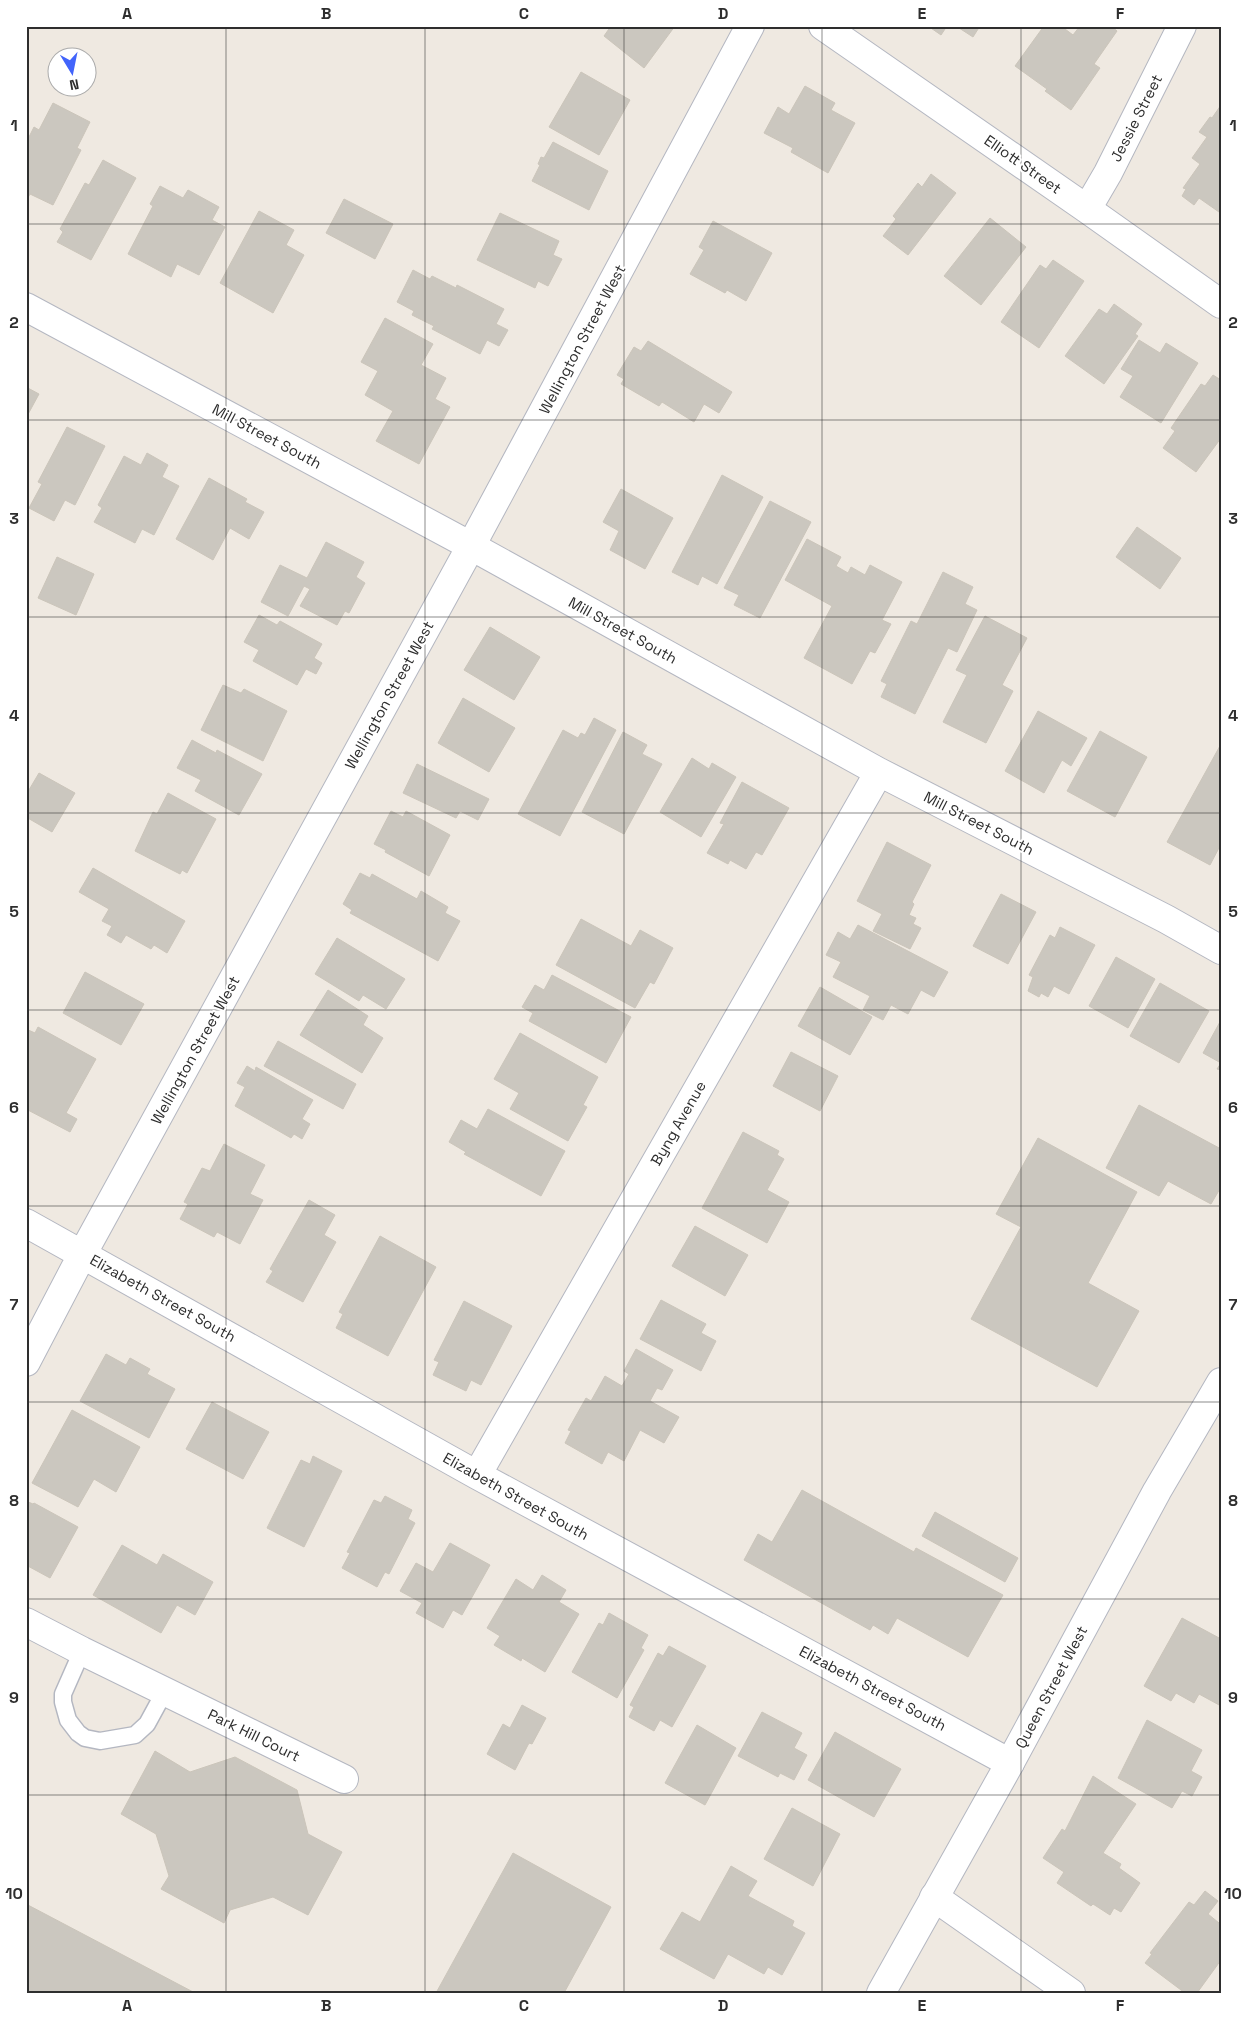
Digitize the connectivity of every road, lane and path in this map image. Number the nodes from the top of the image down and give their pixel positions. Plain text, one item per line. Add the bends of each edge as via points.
1 (750, 26) edge
2 (823, 26) edge
3 (1182, 26) edge
4 (1087, 209) junction
5 (1221, 304) edge
6 (26, 307) edge
7 (470, 546) junction
8 (879, 772) junction
9 (1221, 950) edge
10 (26, 1223) edge
11 (83, 1253) junction
12 (26, 1362) edge
13 (1221, 1382) edge
14 (477, 1475) junction
15 (26, 1622) edge
16 (82, 1651) junction
17 (165, 1691) junction
18 (1010, 1763) junction
19 (344, 1779) dead end
20 (934, 1897) junction
21 (881, 1993) edge
22 (1072, 1993) edge

1 - 7 street, Wellington Street West
2 - 4 street, Elliott Street
3 - 4 street, Jessie Street
4 - 5 street, Elliott Street
6 - 7 street, Mill Street South
7 - 8 street, Mill Street South
7 - 11 street, Wellington Street West
8 - 9 street, Mill Street South
8 - 14 street, Byng Avenue
10 - 11 street, Elizabeth Street South
11 - 12 street, Wellington Street West
11 - 14 street, Elizabeth Street South
13 - 18 street, Queen Street West via 1157,1491
14 - 18 street, Elizabeth Street South
15 - 16 street, Park Hill Court
16 - 17 street, Park Hill Court
16 - 17 lane via 63,1694 63,1702 68,1720 85,1738 100,1741 134,1735 147,1724
17 - 19 street, Park Hill Court
18 - 20 street, Queen Street West
20 - 21 street, Queen Street West
20 - 22 street

